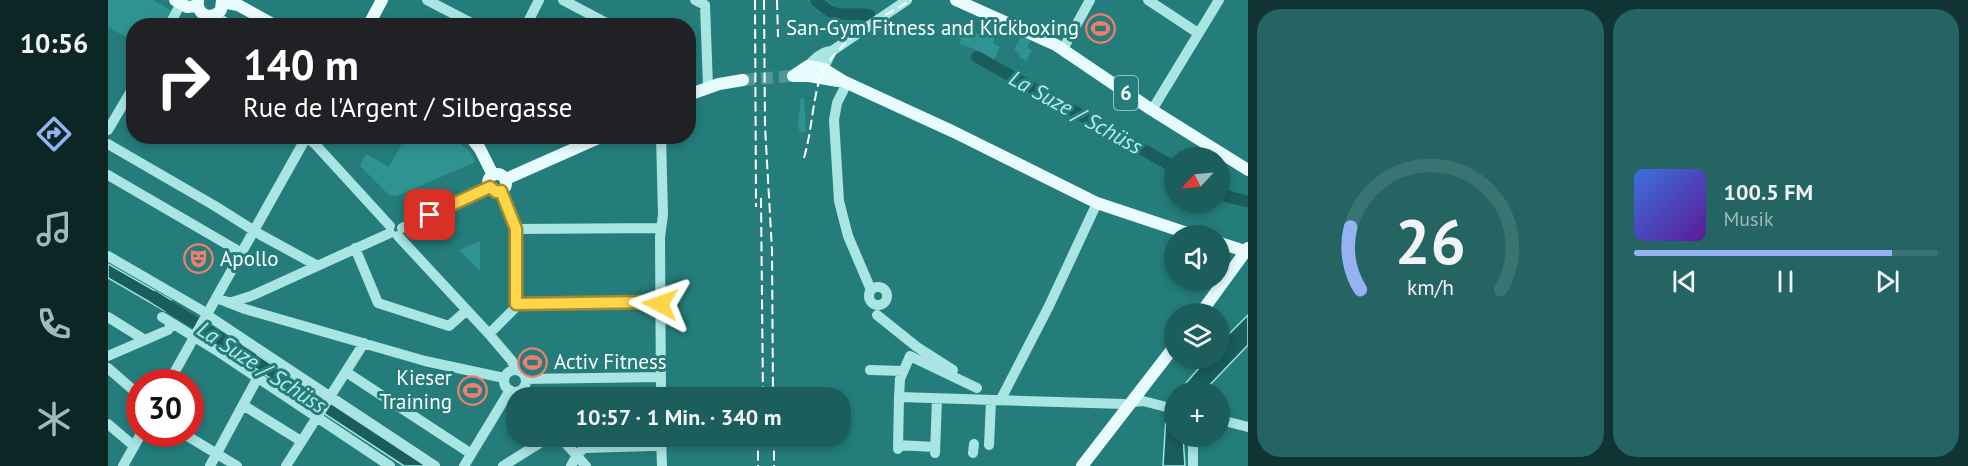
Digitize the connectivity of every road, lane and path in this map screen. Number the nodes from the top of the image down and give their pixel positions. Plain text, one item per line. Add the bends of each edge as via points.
1 (382, 0) edge
2 (427, 0) edge
3 (539, 0) edge
4 (563, 0) edge
5 (907, 0) edge
6 (956, 0) edge
7 (1090, 0) edge
8 (1148, 0) edge
9 (1219, 0) edge
10 (222, 1) edge
11 (178, 2) edge
12 (700, 2) edge
13 (198, 3) edge
14 (215, 15) junction
15 (172, 18) edge
16 (219, 18) edge
17 (262, 18) edge
18 (372, 18) edge
19 (462, 18) edge
20 (530, 18) edge
21 (597, 18) edge
22 (1198, 33) junction
23 (1063, 49) junction
24 (813, 70) junction
25 (791, 76) tunnel mouth
26 (743, 81) tunnel mouth
27 (846, 83) junction
28 (708, 87) junction
29 (696, 92) edge
30 (126, 100) edge
31 (1152, 110) junction
32 (108, 130) edge
33 (108, 144) edge
34 (303, 144) edge
35 (315, 144) edge
36 (476, 144) edge
37 (585, 144) edge
38 (661, 144) edge
39 (1248, 170) edge
40 (108, 175) edge
41 (497, 183) junction
42 (1097, 203) junction
43 (1164, 225) edge
44 (661, 228) junction
45 (516, 229) junction
46 (255, 230) junction
47 (395, 231) junction
48 (1230, 246) edge
49 (354, 248) junction
50 (1248, 250) edge
51 (243, 253) junction
52 (108, 256) edge
53 (316, 265) junction
54 (871, 290) dead end
55 (217, 298) junction
56 (228, 303) junction
57 (1208, 303) edge
58 (516, 304) junction
59 (660, 304) junction
60 (467, 310) junction
61 (877, 315) dead end
62 (206, 316) junction
63 (162, 317) dead end
64 (111, 322) edge
65 (170, 327) junction
66 (486, 333) junction
67 (196, 334) junction
68 (145, 340) junction
69 (364, 343) junction
70 (108, 356) edge
71 (1164, 359) edge
72 (108, 368) edge
73 (176, 369) edge
74 (515, 370) junction
75 (870, 370) dead end
76 (903, 371) junction
77 (346, 372) junction
78 (661, 377) junction
79 (504, 378) junction
80 (257, 379) junction
81 (526, 379) junction
82 (126, 384) edge
83 (508, 387) edge
84 (524, 387) edge
85 (661, 387) edge
86 (977, 388) junction
87 (899, 397) junction
88 (329, 399) junction
89 (936, 399) junction
90 (996, 400) junction
91 (1129, 403) junction
92 (243, 405) junction
93 (1164, 406) edge
94 (506, 409) edge
95 (319, 415) junction
96 (1230, 422) edge
97 (108, 424) edge
98 (1248, 427) edge
99 (126, 439) edge
100 (301, 441) junction
101 (989, 445) dead end
102 (204, 446) edge
103 (133, 447) edge
104 (533, 447) edge
105 (569, 447) edge
106 (618, 447) edge
107 (662, 447) edge
108 (1193, 447) edge
109 (217, 453) junction
110 (470, 453) junction
111 (577, 455) junction
112 (1085, 463) edge
113 (123, 466) edge
114 (210, 466) edge
115 (237, 466) edge
116 (286, 466) edge
117 (390, 466) edge
118 (435, 466) edge
119 (464, 466) edge
120 (503, 466) edge
121 (572, 466) edge
122 (586, 466) edge
123 (662, 466) edge
124 (1193, 466) edge

1 - 18 main road
2 - 19 street
3 - 20 street
4 - 21 street
5 - 24 street via 832,51 826,63
6 - 23 main road, 6
7 - 23 street
8 - 22 street
9 - 22 street
10 - 14 main road via 221,10
10 - 17 main road via 238,4
11 - 13 main road via 187,7
11 - 15 street
12 - 28 street
13 - 14 main road via 202,14
14 - 16 street
22 - 31 street
23 - 31 main road, 6
24 - 25 main road
24 - 27 main road
26 - 28 main road
27 - 42 main road
27 - 54 street via 834,120 839,201 848,236
28 - 29 main road
30 - 32 street
31 - 39 main road, 6
33 - 46 street
34 - 46 street
35 - 47 street
36 - 41 main road
37 - 41 main road
38 - 44 street
40 - 51 street
41 - 45 street
41 - 47 street
42 - 43 main road
42 - 90 street via 1049,306
44 - 45 street
44 - 59 street
45 - 58 street
46 - 51 street
46 - 53 street
47 - 49 street
47 - 60 street
48 - 50 main road
49 - 53 street
49 - 60 street via 378,303 449,326
50 - 57 main road
51 - 55 street
52 - 62 street
53 - 56 street
55 - 56 street
55 - 62 street
56 - 69 street
58 - 59 street
58 - 66 street via 502,322
59 - 78 street
60 - 66 street
61 - 86 street
62 - 67 street
62 - 88 street
63 - 65 street
64 - 68 street
65 - 67 street
65 - 68 street
66 - 74 street via 512,361
67 - 73 street
67 - 80 street
68 - 70 street
69 - 77 street
69 - 79 street
71 - 91 main road
72 - 82 street
74 - 79 street
74 - 81 street
75 - 76 street
76 - 86 street via 910,356
76 - 87 street
77 - 88 street
77 - 110 street
78 - 81 street
78 - 85 street
79 - 83 street
80 - 92 street
80 - 95 street
81 - 84 street
86 - 90 street
87 - 89 street
87 - 89 street via 898,447 935,450
88 - 95 street
88 - 118 street
89 - 90 street
90 - 91 street
90 - 101 street
91 - 93 street via 1143,401
91 - 112 main road
92 - 100 street
92 - 109 street
94 - 110 street
95 - 100 street
95 - 117 street
96 - 98 street
97 - 99 street
100 - 116 street
102 - 109 street
103 - 113 street
104 - 120 street
105 - 111 street
106 - 111 street via 584,448
107 - 123 street
108 - 124 street
109 - 114 street
109 - 115 street
110 - 119 street
111 - 121 street
111 - 122 street

